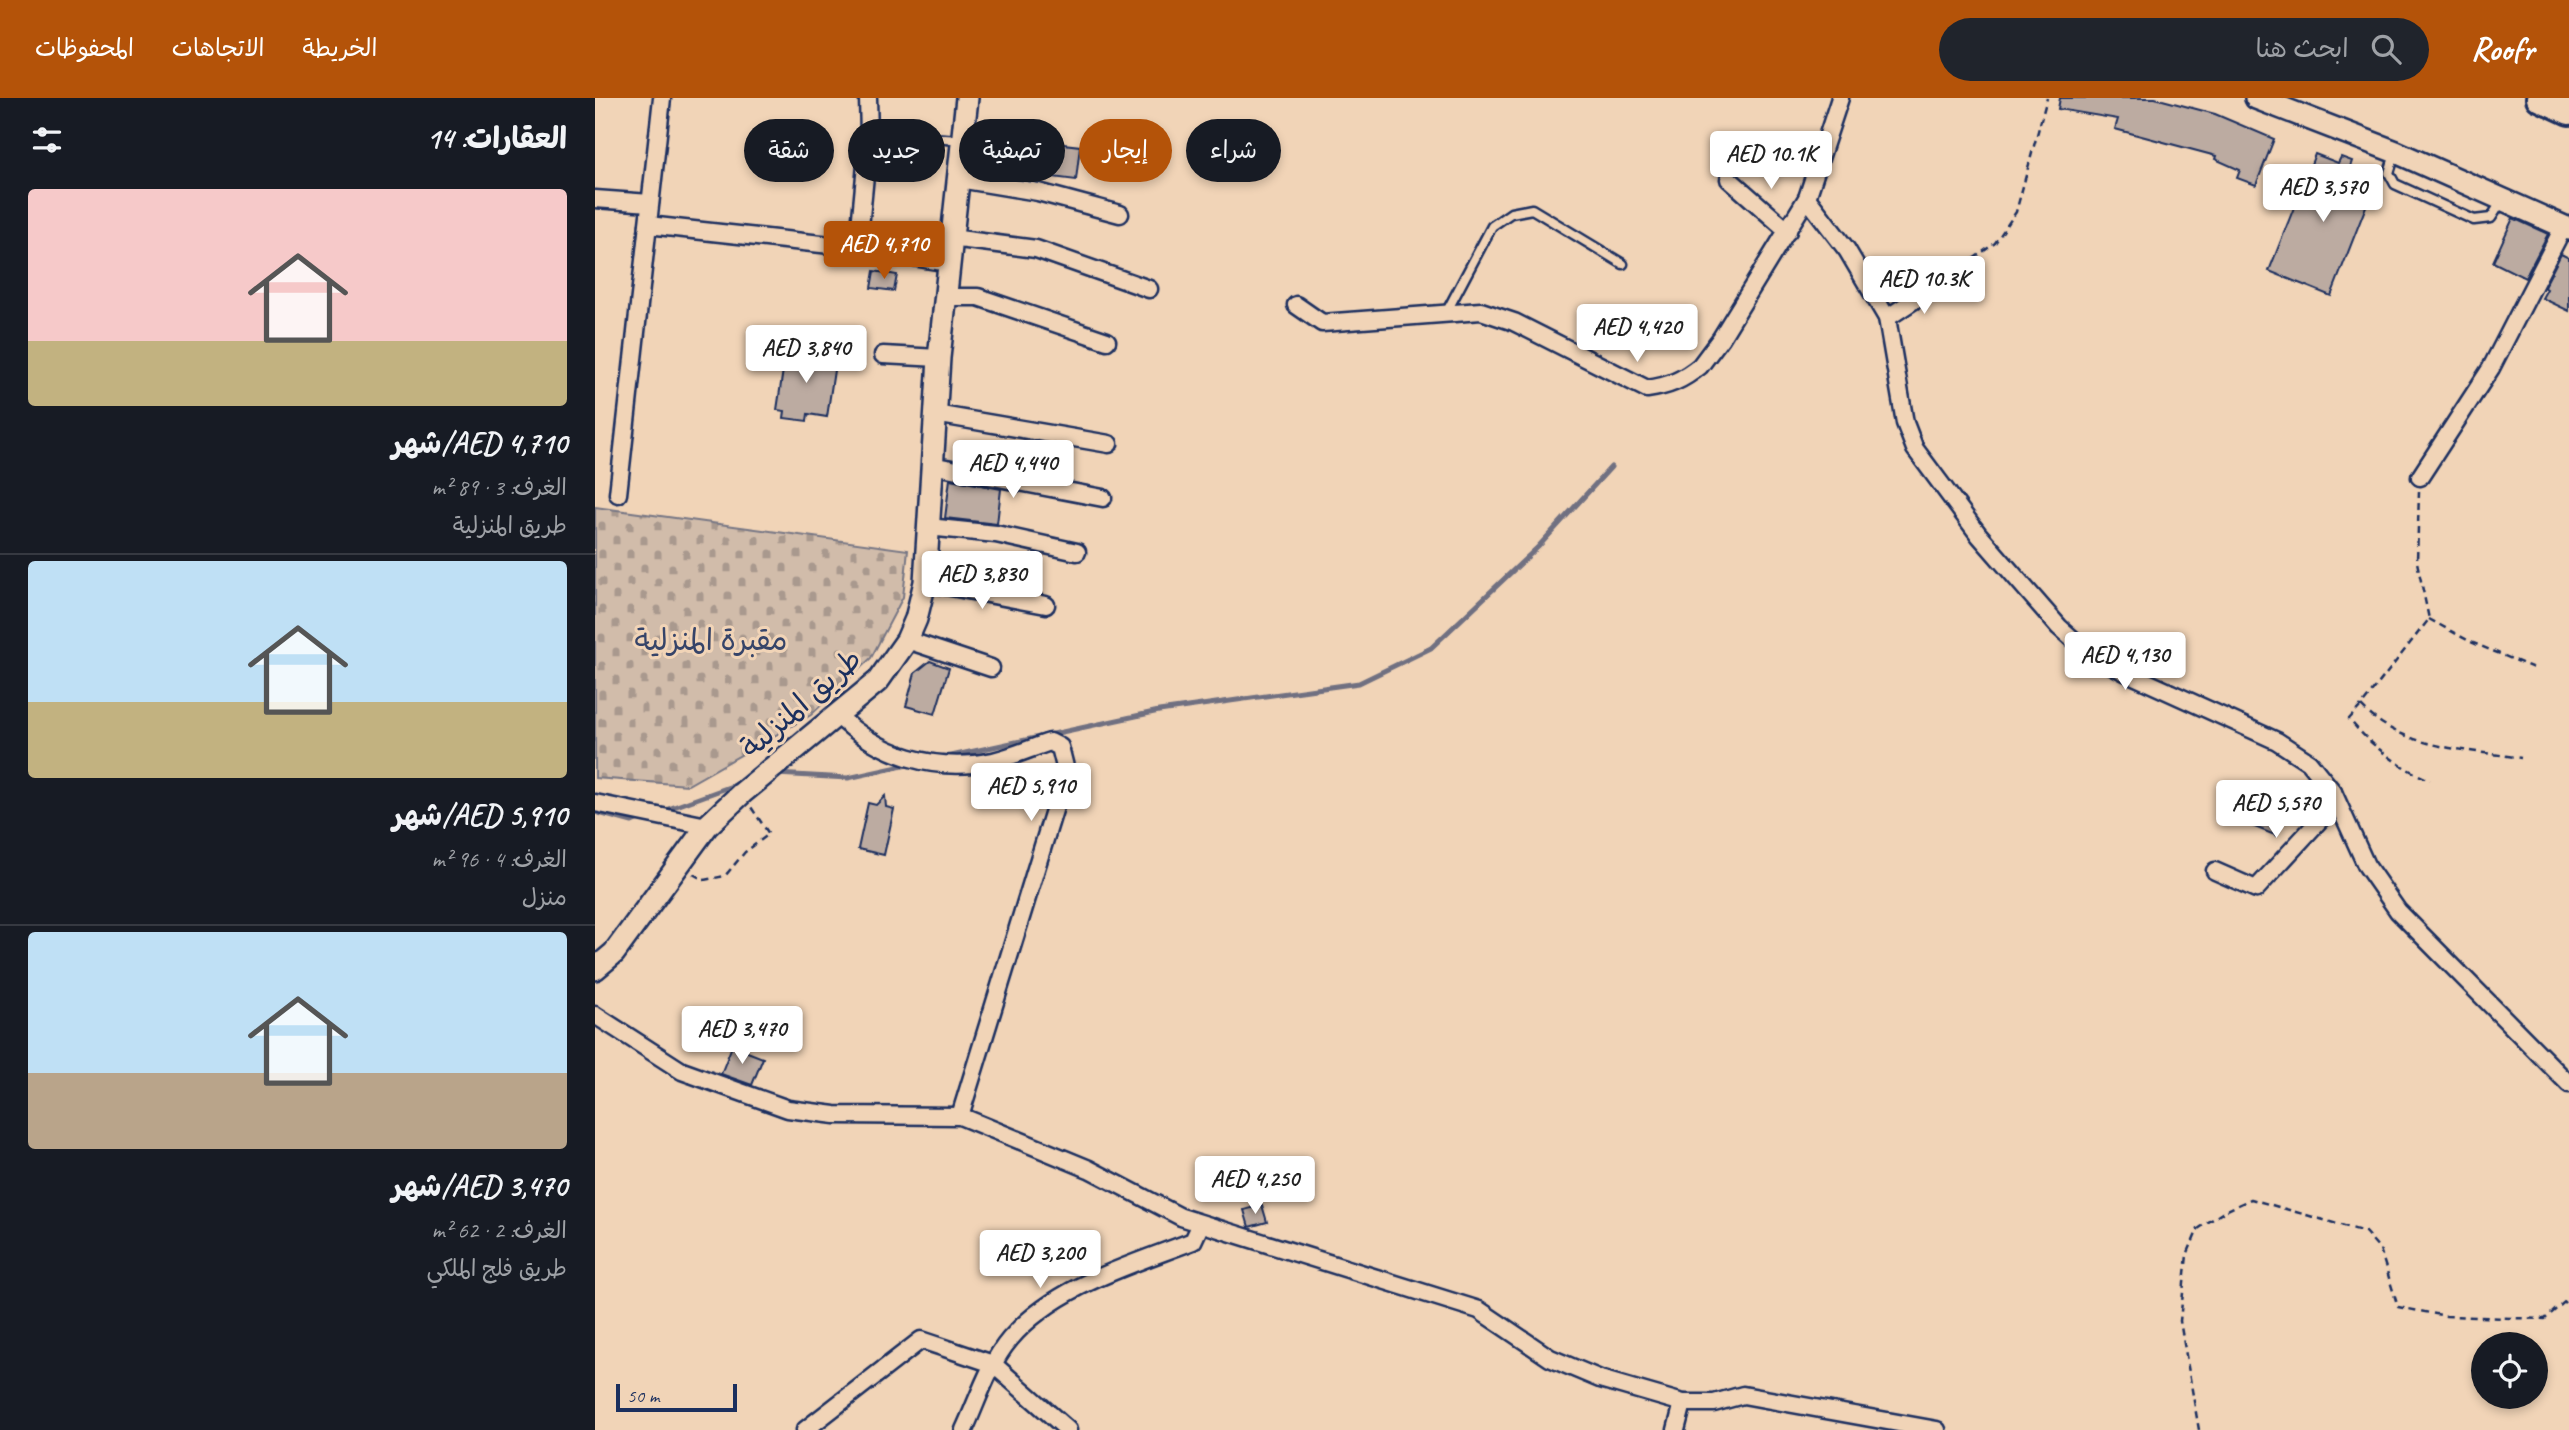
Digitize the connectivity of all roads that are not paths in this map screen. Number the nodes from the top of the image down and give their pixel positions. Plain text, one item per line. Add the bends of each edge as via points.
1 (662, 98) edge
2 (868, 98) edge
3 (967, 98) edge
4 (1840, 98) edge
5 (2256, 98) edge
6 (2539, 98) edge
7 (2569, 112) edge
8 (869, 119) edge
9 (964, 119) edge
10 (2396, 152) junction
11 (959, 179) edge
12 (1729, 179) dead end
13 (864, 182) edge
14 (977, 182) edge
15 (1807, 198) junction
16 (595, 199) edge
17 (2503, 199) junction
18 (650, 203) junction
19 (1120, 215) dead end
20 (648, 225) junction
21 (2567, 227) edge
22 (1788, 231) junction
23 (951, 238) junction
24 (858, 248) junction
25 (950, 262) junction
26 (1623, 264) dead end
27 (1940, 283) road end
28 (1149, 289) dead end
29 (945, 297) junction
30 (1296, 305) dead end
31 (1447, 312) junction
32 (1887, 318) junction
33 (1107, 341) dead end
34 (883, 355) dead end
35 (939, 358) junction
36 (935, 414) junction
37 (1109, 444) dead end
38 (931, 465) junction
39 (2420, 477) road end
40 (618, 494) dead end
41 (1103, 498) dead end
42 (928, 527) junction
43 (1077, 552) dead end
44 (925, 582) junction
45 (1046, 605) dead end
46 (907, 640) junction
47 (991, 668) dead end
48 (837, 715) junction
49 (2333, 792) junction
50 (595, 803) edge
51 (707, 827) junction
52 (2215, 871) dead end
53 (595, 969) edge
54 (595, 1015) edge
55 (2569, 1084) edge
56 (961, 1116) junction
57 (1201, 1224) junction
58 (993, 1364) junction
59 (1683, 1403) junction
60 (805, 1430) edge
61 (964, 1430) edge
62 (1068, 1430) edge
63 (1676, 1430) edge
64 (1937, 1430) edge

1 - 18 street
2 - 8 street
3 - 9 street, طريق المنزلية
4 - 15 street
5 - 10 street
6 - 7 main road
10 - 17 street
10 - 17 lane via 2389,173 2395,184 2474,220 2491,218
11 - 23 street, طريق المنزلية
12 - 22 street
13 - 24 street
14 - 19 street via 1038,192
15 - 22 street
15 - 32 street via 1847,250
16 - 18 street
17 - 21 street
18 - 20 street
20 - 24 street
20 - 40 street
21 - 39 street via 2491,368
22 - 31 street via 1700,366 1666,387 1647,389 1514,322 1481,311
23 - 25 street, طريق المنزلية
23 - 28 street via 1036,249
24 - 25 street
25 - 29 street, طريق المنزلية
26 - 31 lane via 1532,209 1511,213 1492,226
27 - 32 street
29 - 33 street via 978,298
29 - 35 street, طريق المنزلية
30 - 31 street via 1322,323
32 - 49 street via 1905,423 1915,449 1979,535 2059,627 2087,652 2125,672 2277,741 2309,762
34 - 35 street
35 - 36 street, طريق المنزلية
36 - 37 street
36 - 38 street, طريق المنزلية
38 - 41 street
38 - 42 street, طريق المنزلية
42 - 43 street via 996,534
42 - 44 street, طريق المنزلية
44 - 45 street
44 - 46 street, طريق المنزلية
46 - 47 street
46 - 48 street, طريق المنزلية via 878,681
48 - 51 street, طريق المنزلية
48 - 56 street via 876,746 927,761 979,763 1050,742 1060,747 1066,771
49 - 52 street via 2327,812 2256,889
49 - 55 street via 2366,865 2398,911
50 - 51 street
51 - 53 street, طريق المنزلية via 614,953
54 - 56 street via 682,1071 788,1109 835,1115
56 - 57 street via 1089,1168
57 - 58 street via 1193,1241 1106,1275 1055,1301 1010,1339
57 - 59 street via 1479,1310 1550,1358 1600,1379
58 - 60 street via 921,1340
58 - 61 street
58 - 62 street
59 - 63 street
59 - 64 street via 1714,1403 1743,1395

